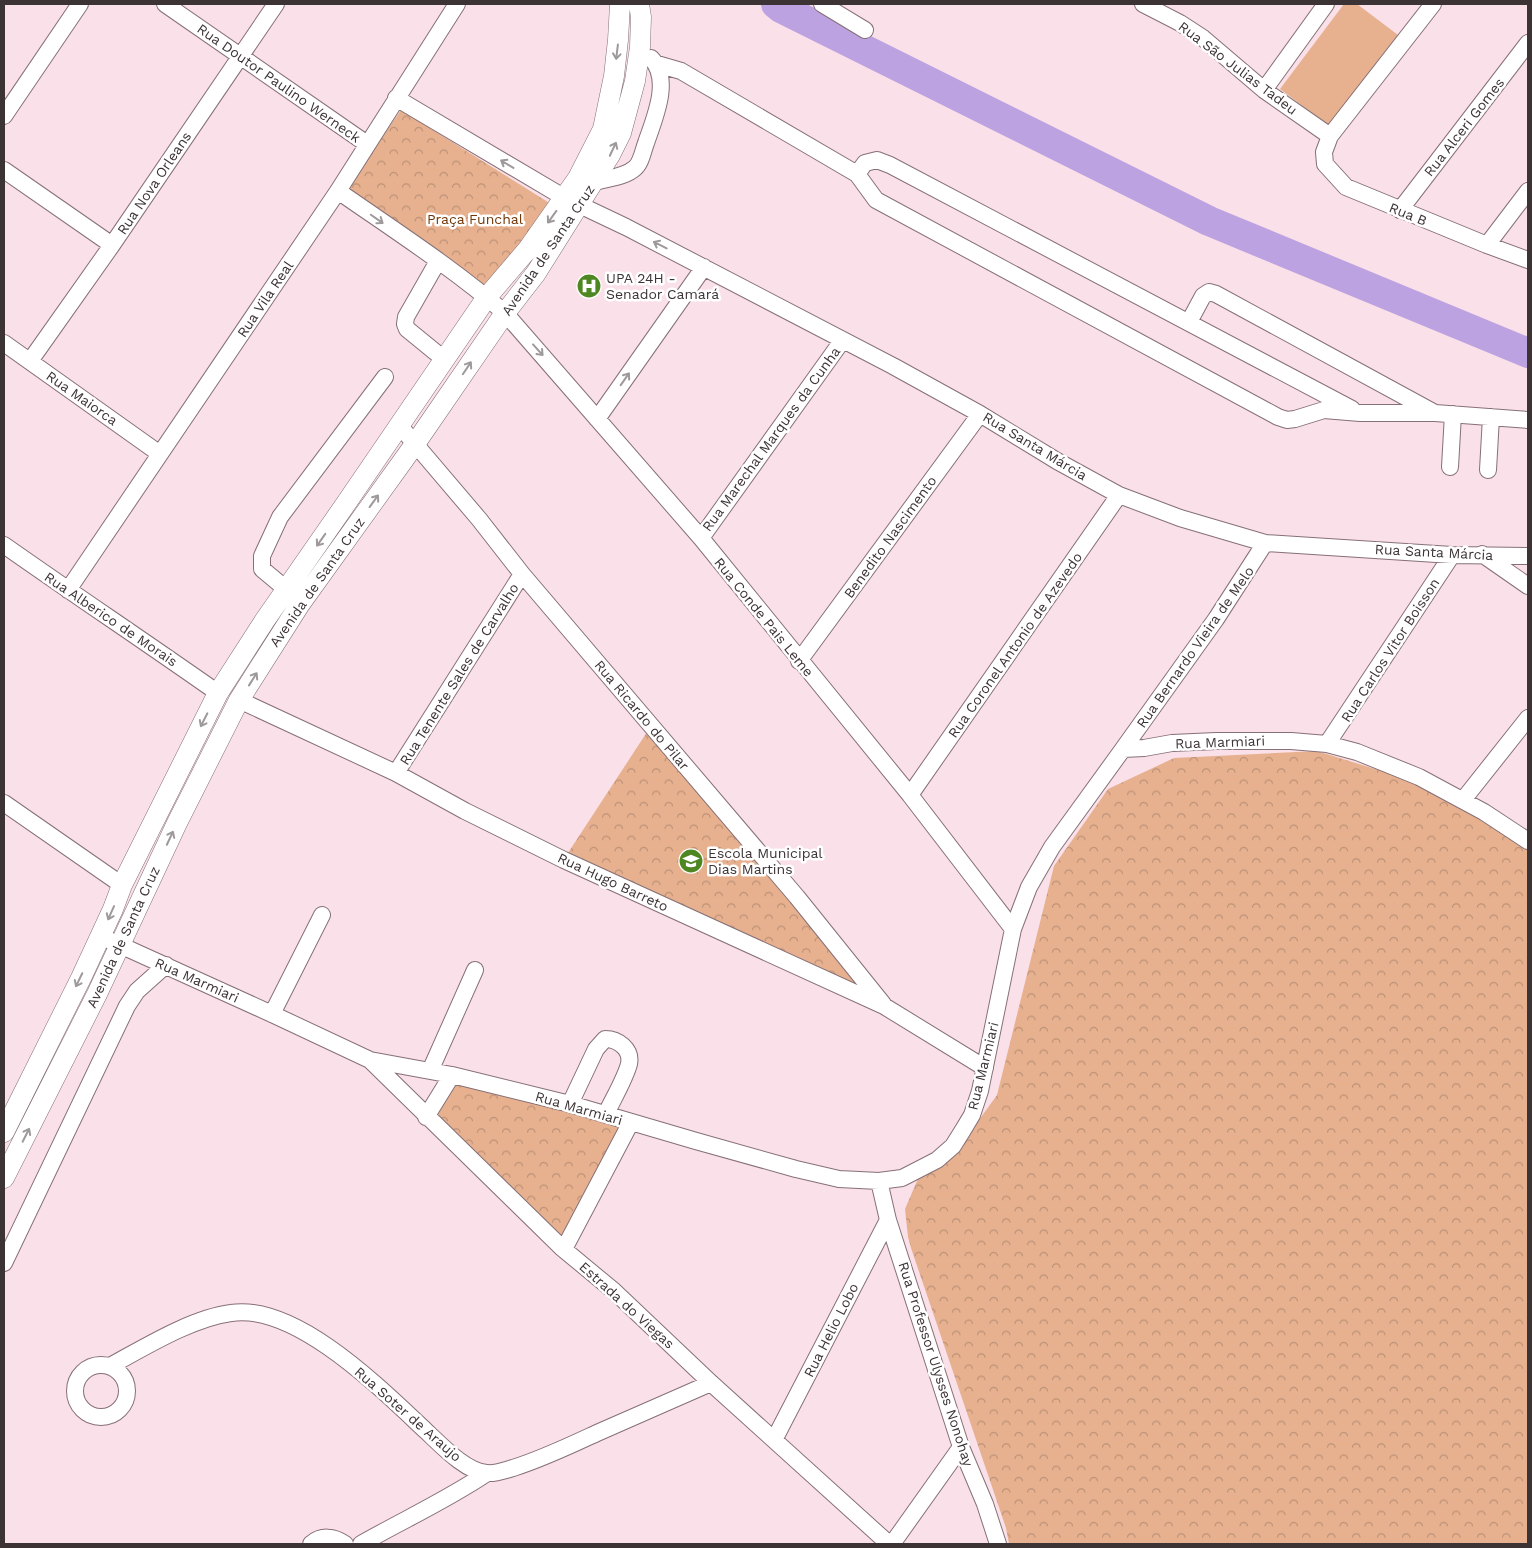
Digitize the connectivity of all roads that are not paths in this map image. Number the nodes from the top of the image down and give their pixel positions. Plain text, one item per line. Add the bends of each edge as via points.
1 (80, 4) edge
2 (166, 4) edge
3 (276, 4) edge
4 (457, 4) edge
5 (620, 4) edge
6 (639, 4) edge
7 (822, 4) edge
8 (1143, 4) edge
9 (1326, 4) edge
10 (1433, 4) edge
11 (865, 30) dead end
12 (1528, 43) edge
13 (640, 47) junction
14 (240, 57) junction
15 (657, 64) junction
16 (1264, 90) junction
17 (396, 98) junction
18 (4, 116) edge
19 (1330, 136) junction
20 (367, 144) junction
21 (4, 170) edge
22 (857, 174) junction
23 (595, 182) junction
24 (338, 191) junction
25 (1528, 191) edge
26 (572, 202) junction
27 (1400, 210) junction
28 (112, 245) junction
29 (1487, 245) junction
30 (1528, 260) edge
31 (438, 261) junction
32 (704, 267) junction
33 (487, 297) junction
34 (505, 313) junction
35 (1188, 322) junction
36 (842, 341) junction
37 (4, 343) edge
38 (445, 360) junction
39 (30, 361) junction
40 (385, 377) dead end
41 (1360, 413) junction
42 (1435, 413) junction
43 (980, 414) junction
44 (1454, 414) junction
45 (1491, 417) junction
46 (597, 419) junction
47 (1528, 420) edge
48 (400, 425) junction
49 (415, 444) junction
50 (160, 454) junction
51 (1450, 467) dead end
52 (1488, 470) dead end
53 (1119, 495) junction
54 (700, 538) junction
55 (1265, 542) junction
56 (4, 545) edge
57 (1482, 554) junction
58 (1452, 555) junction
59 (1528, 556) edge
60 (522, 574) junction
61 (1528, 586) edge
62 (286, 589) junction
63 (68, 590) junction
64 (800, 661) junction
65 (218, 693) junction
66 (239, 700) junction
67 (1528, 718) edge
68 (1327, 744) junction
69 (1123, 750) junction
70 (396, 773) junction
71 (910, 795) junction
72 (1463, 800) junction
73 (4, 803) edge
74 (1528, 841) edge
75 (122, 885) junction
76 (322, 915) dead end
77 (1013, 929) junction
78 (100, 936) junction
79 (119, 946) junction
80 (166, 966) junction
81 (475, 970) dead end
82 (884, 1006) junction
83 (272, 1014) junction
84 (370, 1060) junction
85 (985, 1068) junction
86 (430, 1071) junction
87 (452, 1075) junction
88 (570, 1104) junction
89 (606, 1114) junction
90 (426, 1116) junction
91 (631, 1122) junction
92 (4, 1132) edge
93 (4, 1178) edge
94 (879, 1181) junction
95 (888, 1220) junction
96 (564, 1250) junction
97 (4, 1263) edge
98 (110, 1366) dead end
99 (711, 1383) junction
100 (774, 1440) junction
101 (961, 1447) junction
102 (487, 1473) junction
103 (311, 1544) edge
104 (345, 1544) edge
105 (361, 1544) edge
106 (890, 1544) edge
107 (998, 1544) edge

1 - 18 street
2 - 14 street, Rua Doutor Paulino Werneck
3 - 14 street, Rua Nova Orleans
4 - 17 street, Rua Vila Real
5 -> 26 main road, Avenida de Santa Cruz via 614,76 603,129 578,178
6 - 13 main road, Avenida de Santa Cruz
7 - 11 street
8 - 16 street, Rua São Julias Tadeu via 1203,38
9 - 16 street
10 - 19 street
12 - 27 street, Rua Alceri Gomes
13 - 15 street
23 -> 13 main road, Avenida de Santa Cruz via 621,133
14 - 20 street, Rua Doutor Paulino Werneck
14 - 28 street, Rua Nova Orleans
15 - 22 street via 681,71
15 - 23 street via 660,103 638,166 626,174
16 - 19 street, Rua São Julias Tadeu
17 - 20 street, Rua Vila Real
26 -> 17 street
19 - 27 street, Rua B via 1324,152 1325,164 1333,174 1346,187
20 - 24 street, Rua Vila Real
21 - 28 street
22 - 35 street via 865,163 877,160 890,165
22 - 41 street via 876,200 1278,417 1295,419 1324,410
23 - 26 main road, Avenida de Santa Cruz
24 -> 31 street
24 - 50 street, Rua Vila Real
25 - 29 street
32 -> 26 street, Rua Santa Márcia
26 -> 33 main road, Avenida de Santa Cruz
26 - 34 main road, Avenida de Santa Cruz via 536,274
27 - 29 street, Rua B
28 - 39 street, Rua Nova Orleans
29 - 30 street, Rua B
31 - 33 street
31 - 38 street via 405,324 407,330
32 - 36 street, Rua Santa Márcia
46 -> 32 street
33 - 34 street
33 - 38 main road, Avenida de Santa Cruz
34 -> 46 street, Rua Conde Pais Leme
49 -> 34 main road, Avenida de Santa Cruz
35 - 41 street
35 - 42 street via 1203,296 1209,292 1216,294
36 - 43 street, Rua Santa Márcia
36 - 54 street, Rua Marechal Marques da Cunha
37 - 39 street, Rua Maiorca
38 - 48 main road, Avenida de Santa Cruz
39 - 50 street, Rua Maiorca
40 - 62 street via 280,516 262,556 262,569
41 - 42 street
42 - 44 street
43 - 53 street, Rua Santa Márcia
43 - 64 street, Benedito Nascimento
44 - 45 street
44 - 51 street
45 - 47 street
45 - 52 street
46 - 54 street, Rua Conde Pais Leme
48 - 49 street, Rua Ricardo do Pilar
48 -> 62 main road, Avenida de Santa Cruz
49 - 60 street, Rua Ricardo do Pilar
66 -> 49 main road, Avenida de Santa Cruz via 300,604
50 - 63 street, Rua Vila Real
53 - 55 street, Rua Santa Márcia via 1180,518
53 - 71 street, Rua Coronel Antonio de Azevedo
54 - 64 street, Rua Conde Pais Leme
55 - 58 street, Rua Santa Márcia
55 - 69 street, Rua Bernardo Vieira de Melo via 1222,611
56 - 63 street, Rua Alberico de Morais
57 - 58 street, Rua Santa Márcia
57 - 59 street, Rua Santa Márcia
57 - 61 street
58 - 68 street, Rua Carlos Vitor Boisson
60 - 70 street, Rua Tenente Sales de Carvalho
60 - 82 street, Rua Ricardo do Pilar via 797,897
62 - 65 main road, Avenida de Santa Cruz
63 - 65 street, Rua Alberico de Morais
64 - 71 street, Rua Conde Pais Leme
65 -> 75 main road, Avenida de Santa Cruz
66 - 70 street, Rua Hugo Barreto
79 -> 66 main road, Avenida de Santa Cruz
67 - 72 street
68 - 69 street, Rua Marmiari via 1224,740
68 - 72 street, Rua Marmiari via 1420,777
69 - 77 street, Rua Marmiari via 1041,864
70 - 82 street, Rua Hugo Barreto via 564,860
71 - 77 street, Rua Conde Pais Leme
72 - 74 street, Rua Marmiari
73 - 75 street
75 -> 78 main road, Avenida de Santa Cruz
76 - 83 street
77 - 85 street, Rua Marmiari
78 - 79 street, Rua Marmiari
78 -> 92 main road, Avenida de Santa Cruz
79 - 80 street, Rua Marmiari
93 -> 79 main road, Avenida de Santa Cruz
80 - 83 street, Rua Marmiari
80 - 97 street via 137,991 128,1006
81 - 86 street
82 - 85 street, Rua Hugo Barreto
83 - 84 street, Rua Marmiari
84 - 86 street, Rua Marmiari
84 - 90 street, Estrada do Viegas
85 - 94 street, Rua Marmiari via 972,1115 953,1146 919,1171 902,1178
86 - 87 street, Rua Marmiari
87 - 88 street, Rua Marmiari
87 - 90 street
88 - 89 street, Rua Marmiari
88 - 89 street via 596,1049 605,1039 611,1039 627,1050 629,1063
89 - 91 street, Rua Marmiari
90 - 96 street, Estrada do Viegas
91 - 94 street, Rua Marmiari via 796,1169 839,1179
91 - 96 street
94 - 95 street, Rua Professor Ulysses Nonohay
95 - 100 street, Rua Helio Lobo
95 - 101 street, Rua Professor Ulysses Nonohay
96 - 99 street, Estrada do Viegas via 614,1291
98 - 102 street, Rua Soter de Araujo via 207,1318 248,1312 274,1317 342,1356 447,1451
99 - 100 street, Estrada do Viegas
99 - 102 street via 534,1461
100 - 106 street, Estrada do Viegas
101 - 106 street
101 - 107 street, Rua Professor Ulysses Nonohay
102 - 105 street
103 - 104 street via 324,1537 335,1538

